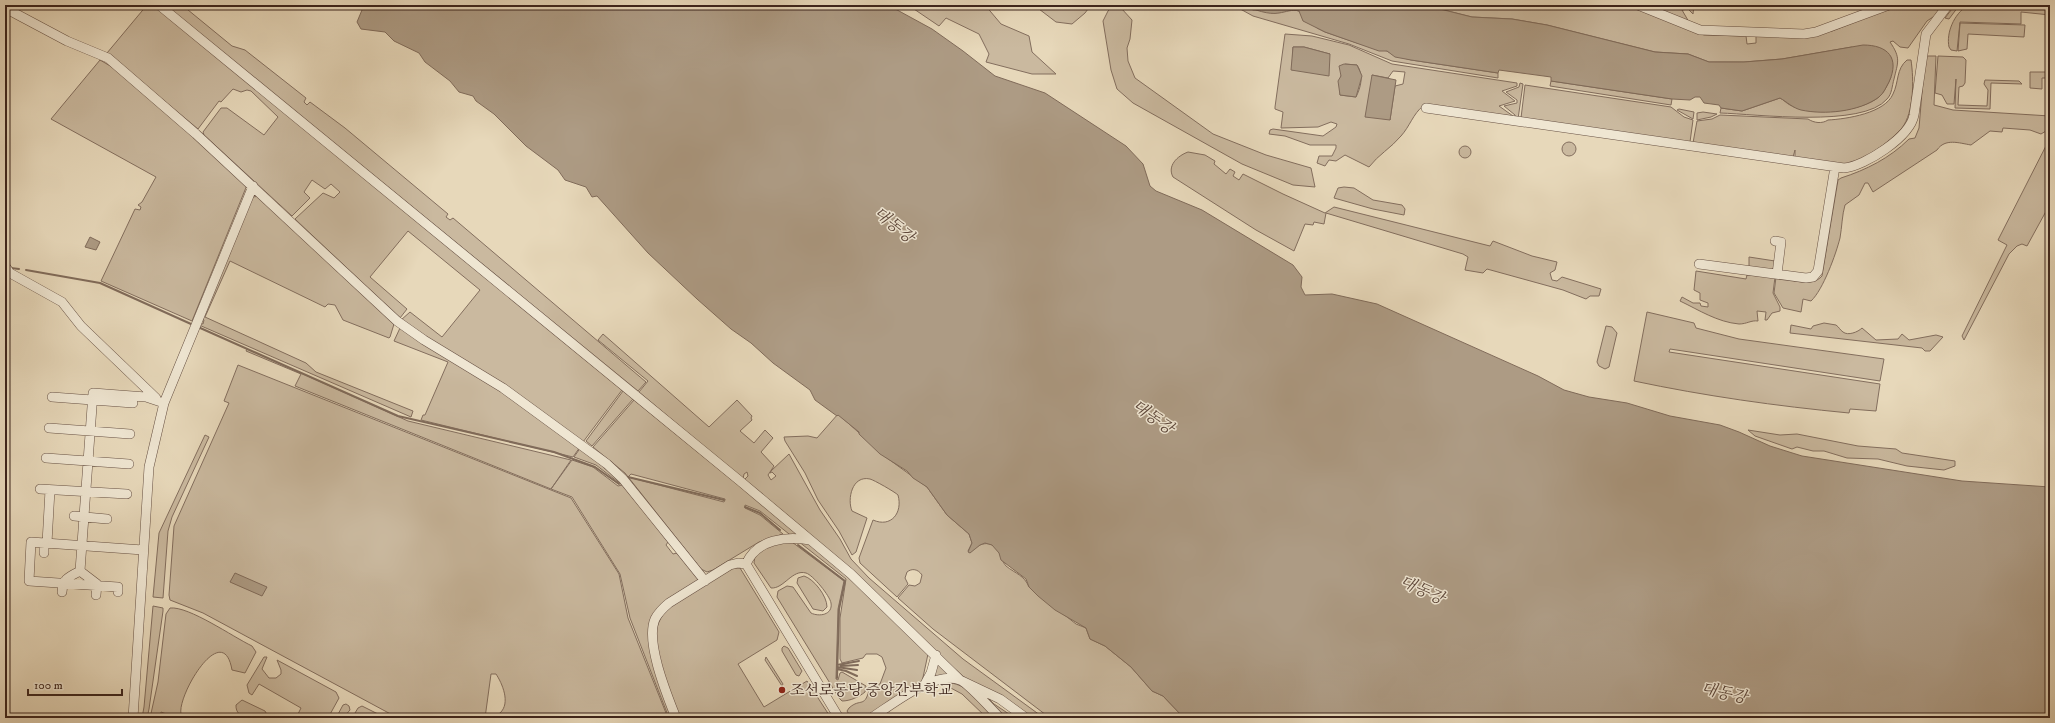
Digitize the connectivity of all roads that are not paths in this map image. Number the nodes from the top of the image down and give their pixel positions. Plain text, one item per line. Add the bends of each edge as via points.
1 (159, 5) edge
2 (1638, 5) edge
3 (1890, 5) edge
4 (1948, 5) edge
5 (5, 8) edge
6 (1426, 108) dead end
7 (1835, 167) junction
8 (253, 186) junction
9 (1775, 241) dead end
10 (1699, 264) dead end
11 (5, 266) edge
12 (1777, 274) junction
13 (52, 397) dead end
14 (92, 400) junction
15 (160, 401) junction
16 (133, 403) dead end
17 (49, 428) dead end
18 (90, 431) junction
19 (130, 434) dead end
20 (46, 458) dead end
21 (88, 461) junction
22 (130, 464) dead end
23 (86, 492) junction
24 (127, 494) dead end
25 (74, 516) dead end
26 (84, 517) junction
27 (107, 519) dead end
28 (810, 540) junction
29 (45, 543) junction
30 (82, 545) junction
31 (121, 548) junction
32 (143, 550) junction
33 (754, 550) junction
34 (44, 553) dead end
35 (120, 558) dead end
36 (746, 564) junction
37 (730, 565) junction
38 (80, 571) junction
39 (705, 581) junction
40 (63, 582) junction
41 (97, 584) junction
42 (62, 592) dead end
43 (118, 592) dead end
44 (96, 595) dead end
45 (936, 655) junction
46 (960, 680) junction
47 (925, 684) junction
48 (133, 718) edge
49 (676, 718) edge
50 (839, 718) edge
51 (871, 718) edge
52 (1000, 718) edge
53 (1026, 718) edge

1 - 28 street
2 - 3 street via 1700,30 1804,34
4 - 7 street via 1926,34 1914,115 1909,129 1862,164 1848,168
5 - 8 street via 67,41 108,58
6 - 7 street
7 - 12 street via 1817,273 1809,278
8 - 15 street
8 - 39 street via 397,320 424,340 503,388 607,464 623,479
9 - 12 street via 1781,242
10 - 12 street
11 - 15 street via 10,273 62,302 81,326
13 - 14 street
14 - 15 street via 93,393
14 - 16 street
14 - 18 street
15 - 32 street via 150,467
17 - 18 street
18 - 19 street
18 - 21 street
20 - 21 street
21 - 22 street
21 - 23 street
23 - 24 street
23 - 26 street
23 - 29 street via 45,489
25 - 26 street
26 - 27 street
26 - 30 street
28 - 33 street via 778,539
28 - 45 street via 851,574
29 - 30 street
29 - 34 street
29 - 40 street via 31,542 29,581
30 - 31 street via 99,549
30 - 38 street
31 - 32 street
31 - 35 street
32 - 48 street
33 - 36 street
33 - 37 street
36 - 37 street
36 - 50 street
37 - 39 street
38 - 40 street via 67,577
38 - 41 street
39 - 49 street via 660,610 652,630 654,652
40 - 41 street
40 - 42 street
41 - 43 street via 118,587
41 - 44 street
45 - 46 street
45 - 47 street
46 - 47 street via 946,678
46 - 52 street
46 - 53 street via 1000,699
47 - 51 street

